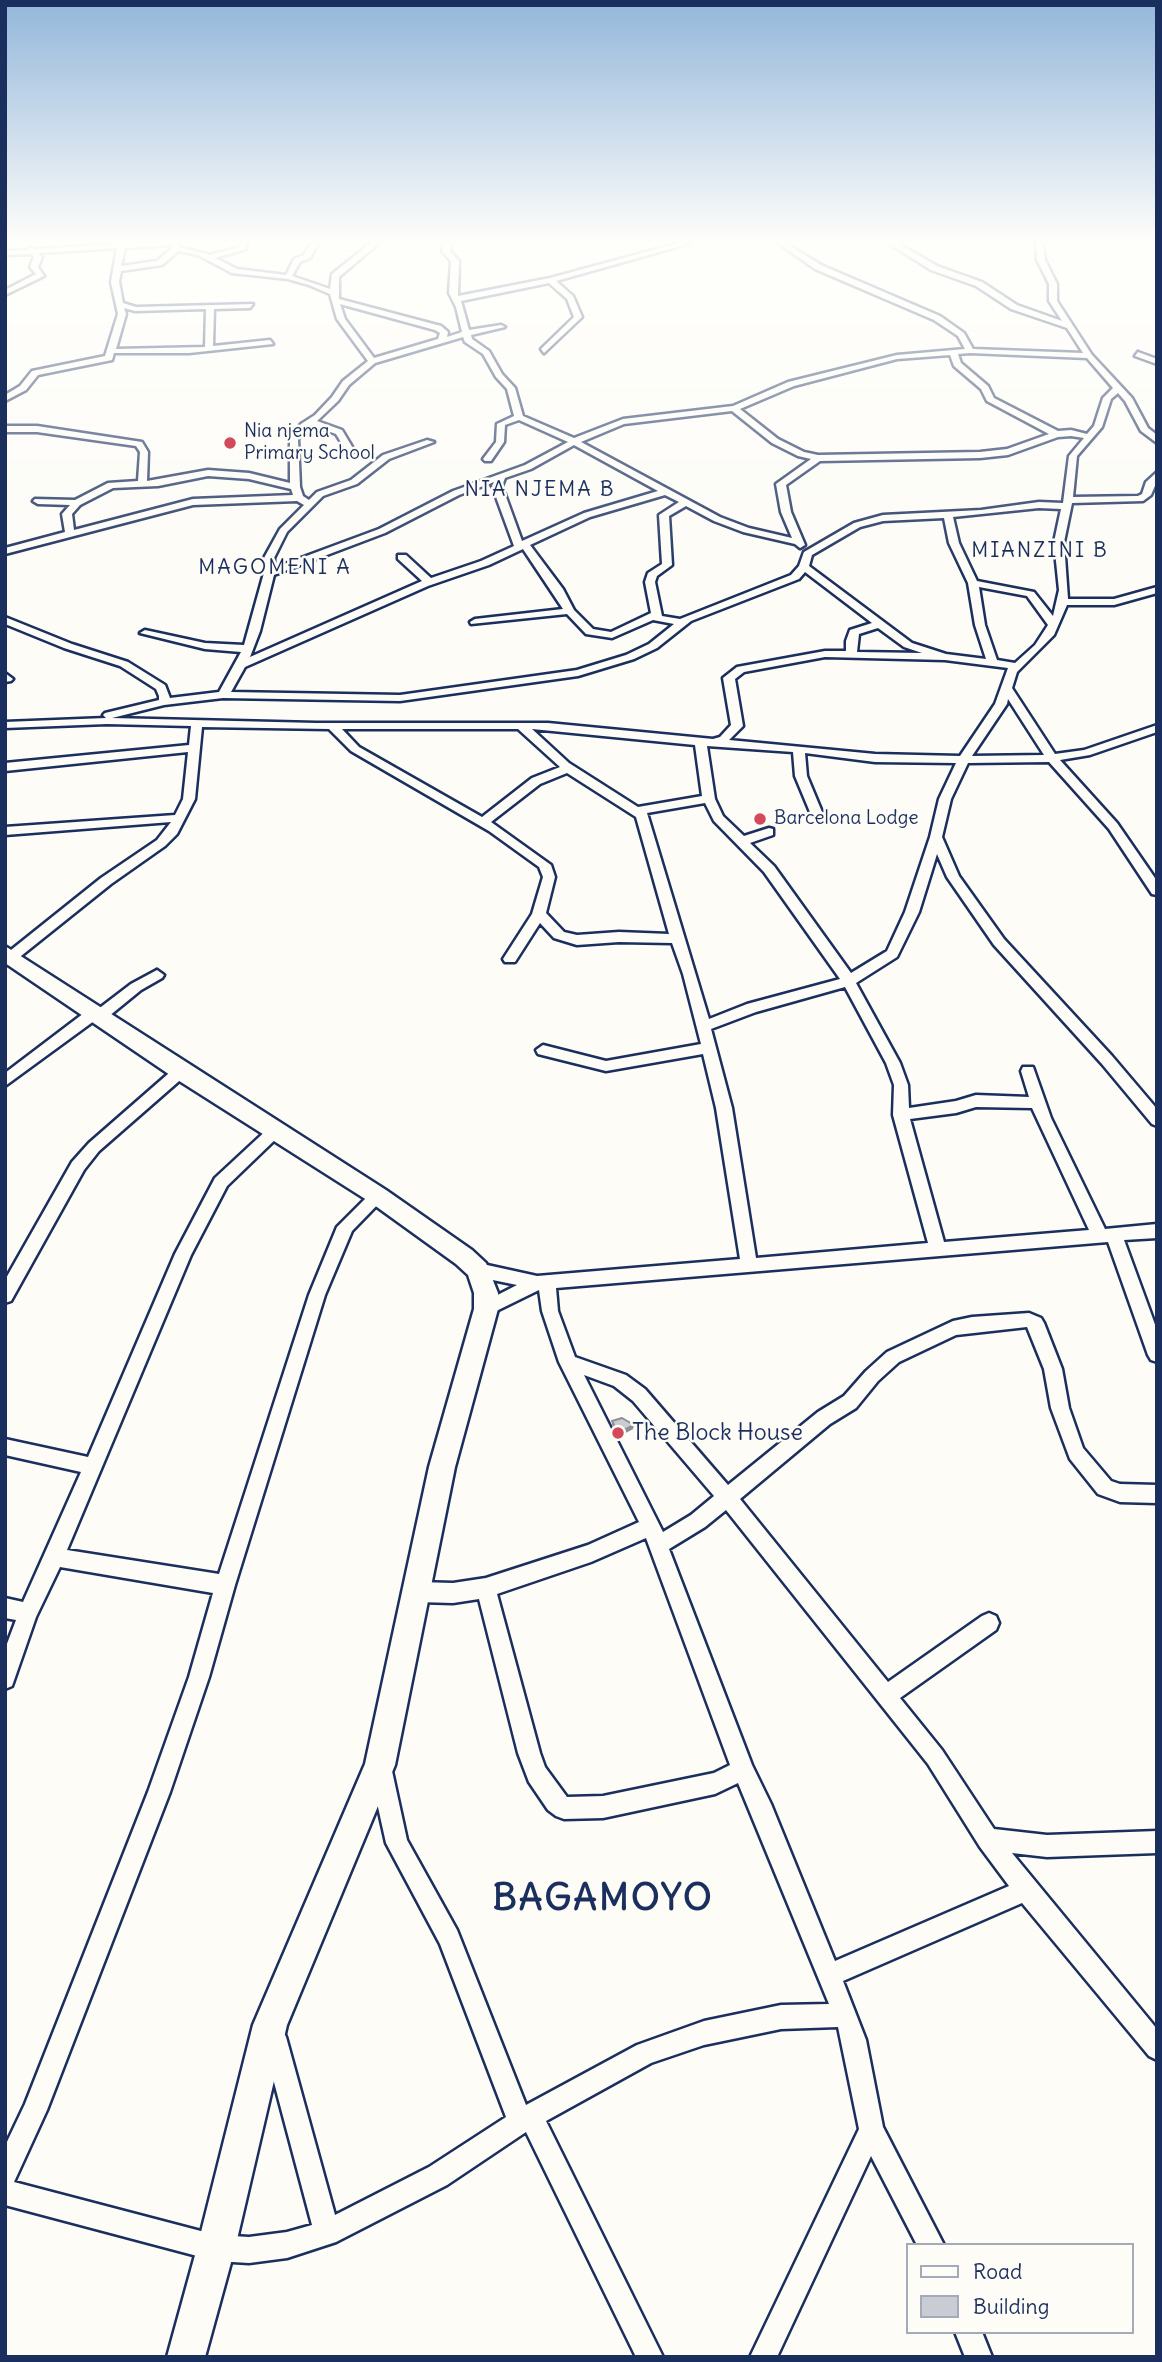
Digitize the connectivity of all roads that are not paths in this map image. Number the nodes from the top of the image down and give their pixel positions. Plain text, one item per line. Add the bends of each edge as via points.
1 (112, 353) edge
2 (366, 353) edge
3 (397, 353) edge
4 (486, 353) edge
5 (941, 353) edge
6 (953, 353) edge
7 (1023, 353) edge
8 (1087, 353) edge
9 (1138, 354) dead end
10 (1089, 356) junction
11 (372, 361) junction
12 (1157, 362) edge
13 (1118, 388) junction
14 (5, 399) edge
15 (734, 408) junction
16 (519, 417) junction
17 (311, 422) junction
18 (5, 429) edge
19 (1057, 434) junction
20 (1090, 437) junction
21 (1157, 440) edge
22 (430, 442) dead end
23 (573, 442) junction
24 (350, 450) dead end
25 (818, 458) junction
26 (488, 459) dead end
27 (283, 469) junction
28 (1157, 475) edge
29 (249, 476) junction
30 (502, 476) junction
31 (142, 484) junction
32 (665, 492) junction
33 (297, 493) junction
34 (167, 498) dead end
35 (38, 500) dead end
36 (685, 502) junction
37 (77, 503) junction
38 (1067, 503) junction
39 (310, 504) junction
40 (161, 511) junction
41 (948, 514) junction
42 (70, 536) junction
43 (799, 542) junction
44 (521, 545) junction
45 (5, 551) edge
46 (807, 554) junction
47 (402, 556) dead end
48 (804, 567) junction
49 (269, 573) junction
50 (429, 582) junction
51 (974, 583) junction
52 (1157, 590) edge
53 (1063, 602) junction
54 (570, 611) junction
55 (654, 615) junction
56 (10, 622) edge
57 (475, 622) dead end
58 (682, 623) junction
59 (879, 624) junction
60 (1054, 625) junction
61 (145, 633) dead end
62 (5, 635) edge
63 (248, 649) junction
64 (852, 654) junction
65 (945, 657) junction
66 (993, 664) junction
67 (241, 665) junction
68 (1015, 666) junction
69 (1007, 689) junction
70 (223, 695) junction
71 (394, 698) junction
72 (164, 702) junction
73 (86, 722) junction
74 (197, 724) junction
75 (5, 725) edge
76 (389, 725) junction
77 (332, 726) junction
78 (520, 726) junction
79 (1157, 728) edge
80 (706, 743) junction
81 (194, 748) junction
82 (799, 749) junction
83 (1052, 758) junction
84 (963, 760) junction
85 (5, 767) edge
86 (569, 768) junction
87 (709, 799) junction
88 (637, 811) junction
89 (816, 812) dead end
90 (180, 818) junction
91 (483, 822) junction
92 (5, 831) edge
93 (769, 832) dead end
94 (936, 837) junction
95 (743, 841) junction
96 (1157, 891) edge
97 (538, 914) junction
98 (677, 939) junction
99 (8, 955) edge
100 (510, 959) dead end
101 (157, 975) dead end
102 (849, 981) junction
103 (96, 1016) junction
104 (703, 1027) junction
105 (708, 1048) junction
106 (543, 1050) dead end
107 (181, 1071) junction
108 (1028, 1071) dead end
109 (5, 1081) edge
110 (1037, 1103) junction
111 (901, 1115) junction
112 (1157, 1120) edge
113 (275, 1131) junction
114 (378, 1196) junction
115 (1157, 1231) edge
116 (1107, 1235) junction
117 (938, 1250) junction
118 (749, 1264) junction
119 (478, 1270) junction
120 (542, 1283) junction
121 (5, 1296) edge
122 (486, 1310) junction
123 (1157, 1355) edge
124 (568, 1362) junction
125 (5, 1447) edge
126 (92, 1466) junction
127 (1157, 1494) edge
128 (729, 1498) junction
129 (654, 1535) junction
130 (53, 1558) junction
131 (225, 1585) junction
132 (486, 1588) junction
133 (418, 1592) junction
134 (5, 1608) edge
135 (28, 1613) junction
136 (989, 1623) dead end
137 (5, 1678) edge
138 (885, 1696) junction
139 (380, 1765) junction
140 (743, 1770) junction
141 (988, 1839) junction
142 (1157, 1842) edge
143 (1026, 1890) junction
144 (829, 1975) junction
145 (845, 2015) junction
146 (270, 2025) junction
147 (1157, 2048) edge
148 (526, 2119) junction
149 (872, 2130) junction
150 (5, 2174) edge
151 (5, 2192) edge
152 (327, 2232) junction
153 (930, 2243) edge
154 (216, 2248) junction
155 (969, 2334) edge
156 (186, 2357) edge
157 (650, 2357) edge
158 (763, 2357) edge
159 (979, 2357) edge

1 - 14 street via 104,361 35,373
2 - 11 street
3 - 11 street
4 - 16 street via 510,388
5 - 15 street via 878,360 792,384
6 - 19 street via 957,364 985,388 990,399
7 - 10 street
8 - 10 street
9 - 12 street
10 - 13 street
11 - 17 street
13 - 20 street via 1107,398
13 - 21 street via 1144,429
15 - 23 street via 623,422
15 - 25 street via 775,442
16 - 23 street
16 - 26 street via 501,424 500,442
17 - 24 street via 339,432
17 - 27 street via 294,439
18 - 31 street via 37,429 139,444 144,452
19 - 20 street
19 - 25 street via 1008,452 980,455
20 - 38 street via 1073,456
22 - 39 street via 386,457 364,476 326,490
23 - 30 street
23 - 32 street
25 - 43 street via 781,484 786,512
27 - 29 street
27 - 33 street
28 - 38 street via 1140,499
29 - 31 street via 208,473 171,484
29 - 33 street
30 - 44 street via 498,486
30 - 49 street via 456,493 383,531
31 - 37 street via 111,485
32 - 36 street
32 - 44 street via 587,515
33 - 39 street
33 - 40 street via 272,501 205,501
34 - 40 street
35 - 37 street
36 - 43 street via 729,525
36 - 55 street via 664,515 667,565 651,577
37 - 42 street via 68,511
38 - 41 street
38 - 53 street via 1059,542
39 - 49 street via 277,540 269,558
40 - 42 street
41 - 46 street via 867,521
41 - 51 street via 954,543
42 - 45 street
43 - 46 street
44 - 50 street
44 - 54 street
46 - 48 street
47 - 50 street
48 - 58 street via 795,576
48 - 59 street
49 - 63 street
50 - 67 street
51 - 60 street via 1030,594
51 - 66 street via 980,625
52 - 53 street via 1114,602
53 - 60 street
54 - 55 street via 590,632 605,635
54 - 57 street
55 - 58 street
56 - 62 street
56 - 72 street via 124,664 161,687
58 - 71 street via 643,652 578,673
59 - 64 street via 854,632
59 - 65 street via 901,642
60 - 68 street via 1039,647
61 - 63 street via 205,646
63 - 67 street
64 - 65 street
64 - 80 street via 804,657 733,673 729,678 737,726 724,739
65 - 66 street
66 - 68 street
67 - 70 street
68 - 69 street
69 - 83 street
69 - 84 street
70 - 71 street
70 - 72 street
71 - 76 street
72 - 73 street
73 - 74 street
73 - 75 street
74 - 77 street
74 - 81 street
76 - 77 street
76 - 78 street
77 - 91 street via 355,749
78 - 80 street
78 - 86 street
79 - 83 street via 1086,753
80 - 82 street
80 - 87 street via 702,764
81 - 85 street
81 - 90 street via 189,799
82 - 84 street via 876,758
82 - 89 street via 801,776
83 - 84 street
83 - 96 street via 1113,826
84 - 94 street via 945,799
86 - 88 street
86 - 91 street via 536,781
87 - 88 street
87 - 95 street via 719,818
88 - 98 street via 642,815
90 - 92 street
90 - 99 street via 161,843
91 - 97 street via 548,870 550,877
93 - 95 street
94 - 102 street via 912,912 892,954
94 - 112 street via 953,877 999,942
95 - 102 street via 769,869
97 - 98 street via 559,935 578,940
97 - 100 street
98 - 104 street
99 - 103 main road
101 - 103 street
102 - 104 street
102 - 111 street via 899,1080
103 - 107 main road
103 - 109 street
104 - 105 street
105 - 106 street via 606,1066
105 - 118 street via 724,1108
107 - 113 main road
107 - 121 street via 78,1166
108 - 110 street
110 - 111 street via 976,1101
110 - 116 street
111 - 117 street
113 - 114 main road
113 - 126 street via 232,1169 211,1198
114 - 119 main road
114 - 131 street via 345,1227 330,1261
115 - 116 street
116 - 117 street
116 - 123 street
117 - 118 street
118 - 120 street
119 - 120 street
119 - 122 main road
120 - 122 street
120 - 124 street
122 - 133 main road via 442,1466
124 - 128 street via 620,1380 639,1395
124 - 129 street
125 - 126 street
126 - 130 street
127 - 128 street via 1109,1490 1086,1467 1059,1408 1053,1369 1038,1327 1029,1320 959,1326 893,1357 850,1402 824,1418
128 - 129 street via 698,1521
128 - 138 street
129 - 132 street
129 - 140 street
130 - 131 street
130 - 135 street
131 - 150 street via 200,1677 159,1792 35,2110
132 - 133 street
132 - 140 street via 529,1753 556,1802 565,1808 603,1807 715,1783
133 - 139 main road
134 - 135 street
135 - 137 street
136 - 138 street
138 - 141 street via 935,1757
139 - 146 main road
139 - 148 street via 397,1843 449,1938
140 - 144 street
141 - 142 street via 1047,1846
141 - 143 street
143 - 144 street
143 - 147 street
144 - 145 street
145 - 148 street via 782,2017 704,2033 645,2053
145 - 149 street
146 - 152 street
146 - 154 main road
148 - 152 street via 438,2176
148 - 157 street
149 - 153 street
149 - 158 street
151 - 154 street
152 - 154 street via 287,2245
154 - 156 main road
155 - 159 street

